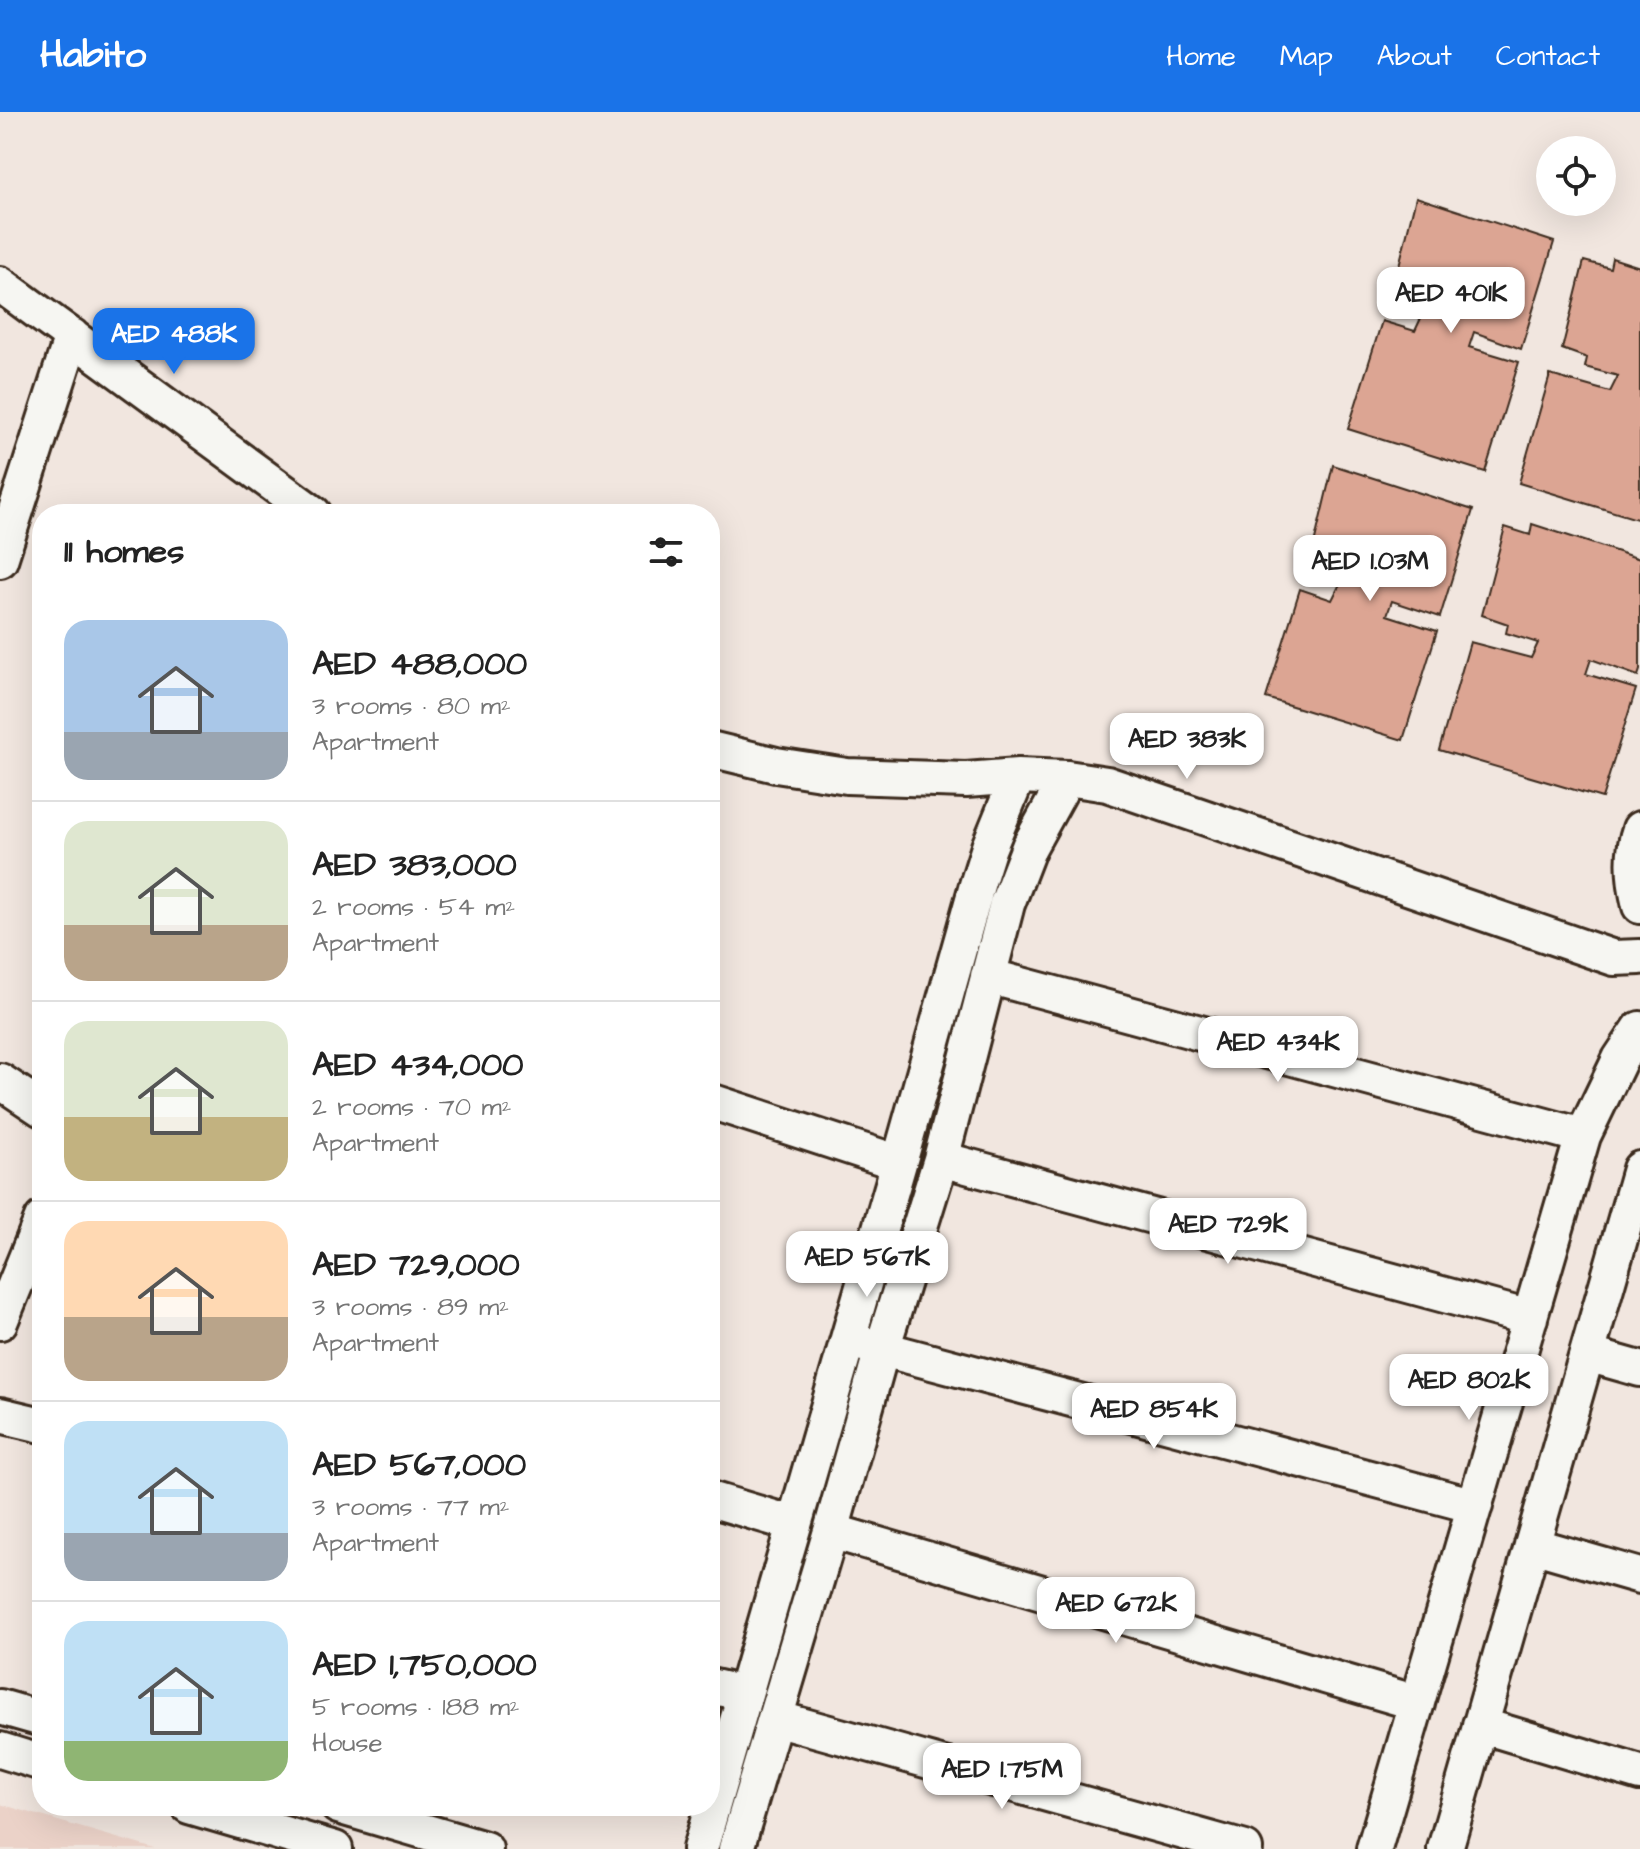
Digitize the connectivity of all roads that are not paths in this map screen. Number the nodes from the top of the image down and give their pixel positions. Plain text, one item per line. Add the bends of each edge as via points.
1 (0, 284) edge
2 (72, 336) junction
3 (300, 504) edge
4 (0, 560) edge
5 (720, 751) edge
6 (1018, 776) junction
7 (1067, 778) junction
8 (1640, 829) edge
9 (1640, 906) edge
10 (1640, 957) edge
11 (988, 976) junction
12 (1640, 1029) edge
13 (0, 1081) edge
14 (32, 1102) edge
15 (720, 1104) edge
16 (1583, 1136) junction
17 (941, 1159) junction
18 (899, 1163) junction
19 (1640, 1169) edge
20 (32, 1233) edge
21 (11, 1262) edge
22 (1530, 1318) junction
23 (0, 1322) edge
24 (848, 1340) junction
25 (882, 1349) junction
26 (1587, 1354) junction
27 (1640, 1369) edge
28 (0, 1415) edge
29 (32, 1423) edge
30 (720, 1502) edge
31 (1475, 1506) junction
32 (794, 1524) junction
33 (831, 1531) junction
34 (1532, 1545) junction
35 (1640, 1576) edge
36 (720, 1688) edge
37 (745, 1694) junction
38 (1417, 1703) junction
39 (0, 1707) edge
40 (32, 1716) edge
41 (775, 1718) junction
42 (1480, 1725) junction
43 (0, 1750) edge
44 (32, 1760) edge
45 (1640, 1773) edge
46 (720, 1780) edge
47 (223, 1816) edge
48 (372, 1816) edge
49 (710, 1816) edge
50 (335, 1849) edge
51 (485, 1849) edge
52 (700, 1849) edge
53 (736, 1849) edge
54 (1245, 1849) edge
55 (1374, 1849) edge
56 (1445, 1849) edge

1 - 2 street
2 - 3 street
2 - 4 street
5 - 6 street via 847,776
6 - 7 street
6 - 18 street via 977,885
7 - 10 street via 1107,784 1614,958
7 - 11 street via 1024,859
8 - 9 street via 1634,874
11 - 16 street
11 - 17 street
12 - 16 street
13 - 14 street
15 - 18 street
16 - 22 street
17 - 22 street
17 - 25 street
18 - 24 street
19 - 26 street
20 - 21 street
21 - 23 street
22 - 31 street
24 - 25 street
24 - 32 street
25 - 31 street
25 - 33 street
26 - 27 street
26 - 34 street
28 - 29 street
30 - 32 street
31 - 38 street
32 - 37 street
33 - 38 street
33 - 41 street
34 - 35 street
34 - 42 street
36 - 37 street
37 - 46 street
38 - 55 street
39 - 40 street
41 - 53 street
41 - 54 street
42 - 45 street
42 - 56 street
43 - 44 street
47 - 50 street
48 - 51 street
49 - 52 street

